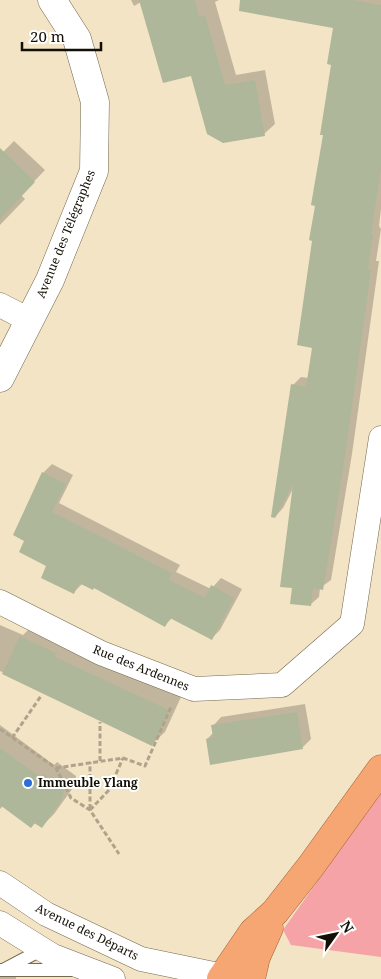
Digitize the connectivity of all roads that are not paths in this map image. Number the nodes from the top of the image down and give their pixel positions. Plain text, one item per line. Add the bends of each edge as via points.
1 (52, 0) edge
2 (0, 305) edge
3 (29, 320) junction
4 (0, 378) edge
5 (381, 438) edge
6 (0, 602) edge
7 (381, 770) edge
8 (0, 884) edge
9 (275, 912) junction
10 (0, 923) edge
11 (41, 950) junction
12 (1, 970) edge
13 (89, 970) junction
14 (227, 978) edge
15 (113, 979) edge
16 (251, 979) edge

1 - 3 street, Avenue des Télégraphes via 77,39 95,102 94,172 50,280
2 - 3 street
3 - 4 street, Avenue des Télégraphes
5 - 6 street, Rue des Ardennes via 352,624 282,685 194,689 101,653
7 - 9 highway
8 - 14 street, Avenue des Départs via 46,914 141,959
9 - 14 highway via 253,932
9 - 16 highway via 256,957
10 - 11 street
11 - 12 lane
11 - 13 street
12 - 13 lane
13 - 15 street

